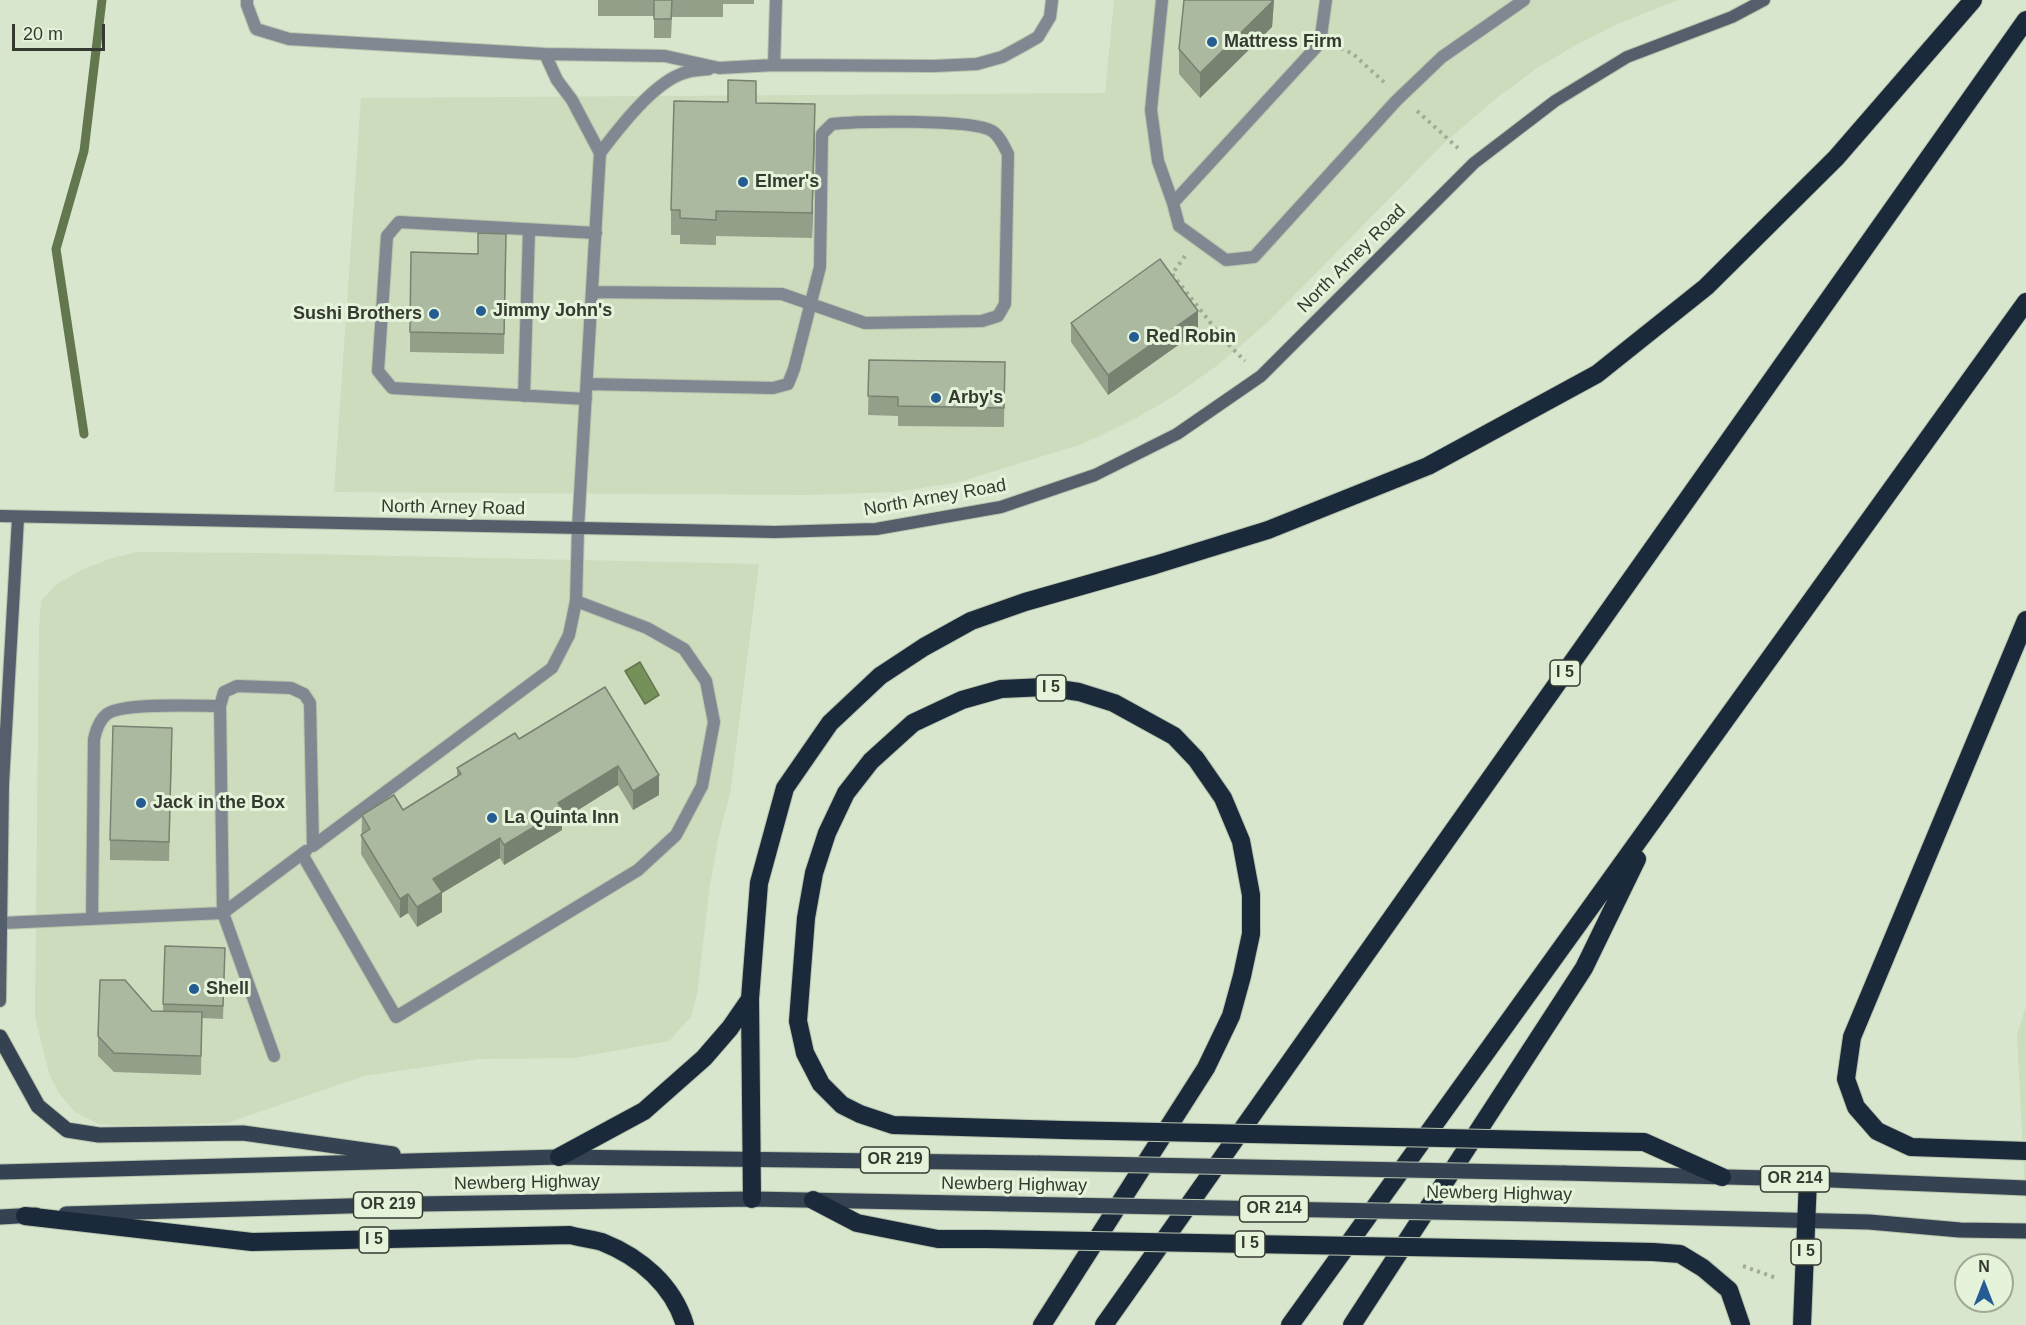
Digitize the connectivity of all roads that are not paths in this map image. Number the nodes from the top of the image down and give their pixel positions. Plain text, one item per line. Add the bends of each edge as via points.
1 (247, 0) edge
2 (776, 0) edge
3 (1052, 0) edge
4 (1162, 0) edge
5 (1326, 0) edge
6 (1524, 0) edge
7 (1764, 0) edge
8 (1973, 0) edge
9 (2026, 20) edge
10 (545, 54) junction
11 (774, 65) junction
12 (719, 68) junction
13 (600, 153) junction
14 (1173, 203) junction
15 (529, 230) junction
16 (596, 233) junction
17 (593, 292) junction
18 (2026, 302) edge
19 (810, 304) junction
20 (588, 384) junction
21 (524, 396) junction
22 (586, 399) junction
23 (0, 516) edge
24 (18, 518) junction
25 (578, 528) junction
26 (576, 601) junction
27 (2026, 620) edge
28 (220, 706) junction
29 (1659, 814) junction
30 (313, 846) junction
31 (302, 854) junction
32 (223, 913) junction
33 (92, 919) junction
34 (2, 923) junction
35 (750, 999) junction
36 (0, 1001) edge
37 (0, 1037) edge
38 (274, 1056) dead end
39 (2026, 1151) edge
40 (559, 1157) junction
41 (751, 1158) junction
42 (438, 1160) junction
43 (1040, 1163) joint
44 (0, 1172) edge
45 (1722, 1177) junction
46 (1808, 1179) junction
47 (2026, 1188) edge
48 (752, 1199) junction
49 (813, 1200) junction
50 (1011, 1204) joint
51 (25, 1216) junction
52 (0, 1217) edge
53 (1807, 1222) junction
54 (2026, 1232) edge
55 (685, 1325) edge
56 (1042, 1325) edge
57 (1104, 1325) edge
58 (1290, 1325) edge
59 (1352, 1325) edge
60 (1741, 1325) edge
61 (1802, 1325) edge

1 - 10 lane via 256,29 289,39
2 - 11 lane
3 - 11 lane via 1050,17 1038,37 1002,57 977,64
4 - 14 lane via 1151,110 1158,161
5 - 14 lane via 1320,43
6 - 14 lane via 1442,57 1396,101 1254,257 1226,260 1179,226
7 - 25 main road, North Arney Road via 1732,17 1627,57 1555,101 1474,163 1260,376 1177,434 1106,470 1000,507 876,529 775,532
8 - 35 highway via 1819,174 1706,287 1596,374 1428,466 1268,530 972,621 880,676 830,723 785,788 759,883
9 - 57 highway, I 5
10 - 12 lane via 665,56
10 - 13 lane
11 - 12 lane
12 - 13 lane via 683,73 667,81 625,121
13 - 16 lane
15 - 16 lane
15 - 21 lane
15 - 21 lane via 399,222 387,236 378,371 392,388
16 - 17 lane
17 - 19 lane via 782,294
17 - 20 lane
18 - 29 highway
19 - 19 lane via 865,323 982,321 998,316 1005,304 1008,154 992,130 908,122 832,124 822,134 820,267
19 - 20 lane via 788,384 773,388
20 - 22 lane
21 - 22 lane
22 - 25 lane
23 - 24 main road, North Arney Road
24 - 25 main road, North Arney Road
24 - 34 main road via 3,784
25 - 26 lane
26 - 30 lane via 569,635 552,668
26 - 31 lane via 647,628 684,649 706,681 714,722 702,786 676,835 638,870 396,1017
27 - 39 highway via 1852,1037 1845,1079 1856,1107 1877,1131 1911,1147
28 - 30 lane via 224,692 237,686 291,688 304,694 310,703
28 - 32 lane
28 - 33 lane via 129,707 107,713 97,726
29 - 58 highway
29 - 59 highway via 1584,968
30 - 31 lane
31 - 32 lane
32 - 33 lane
32 - 38 lane
33 - 34 lane
34 - 36 main road
35 - 40 highway via 704,1058 644,1111
35 - 41 highway
37 - 42 main road via 38,1106 67,1130 99,1135 243,1133
40 - 41 main road, Newberg Highway / OR 219
40 - 42 main road, Newberg Highway / OR 219
41 - 43 main road, Newberg Highway / OR 219
41 - 48 highway
42 - 44 main road, Newberg Highway / OR 219
43 - 45 main road, Newberg Highway / OR 214, bridge
45 - 46 main road, Newberg Highway / OR 214
45 - 56 highway, I 5, bridge via 1644,1142 1584,1141 1063,1130 892,1125 842,1105 821,1084 805,1053 798,1021 806,918 814,873 827,833 846,793 871,760 914,723 962,700 1001,689 1045,687 1079,692 1114,704 1174,736 1223,798 1241,841 1251,895 1251,934 1242,976 1231,1016 1206,1068
46 - 47 main road, Newberg Highway / OR 214
46 - 53 highway, I 5
48 - 49 main road, Newberg Highway / OR 219
48 - 51 main road, Newberg Highway / OR 219
49 - 50 main road, Newberg Highway / OR 219
49 - 60 highway, I 5, bridge via 857,1224 938,1239 1680,1254 1729,1290
50 - 53 main road, Newberg Highway / OR 214, bridge
51 - 52 main road, Newberg Highway / OR 219
51 - 55 highway, I 5 via 252,1242 570,1235 601,1242 642,1262 670,1296
53 - 54 main road, Newberg Highway / OR 214
53 - 61 highway, I 5

